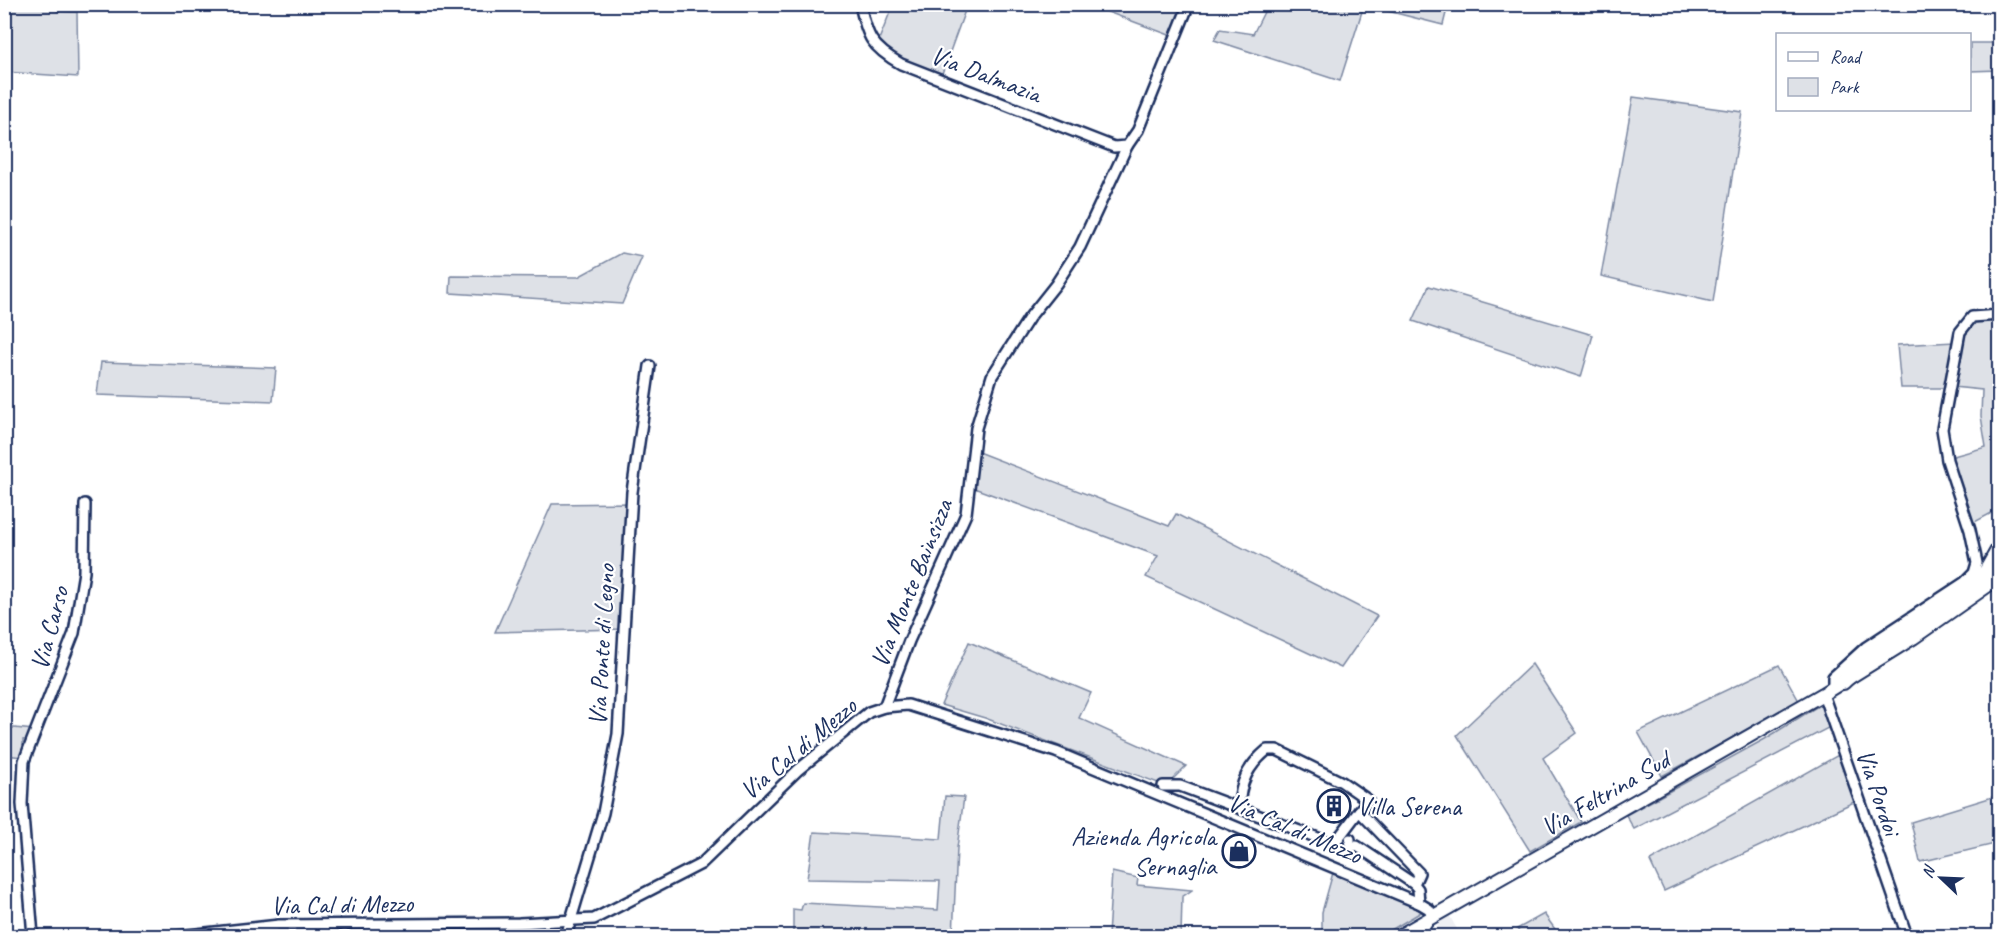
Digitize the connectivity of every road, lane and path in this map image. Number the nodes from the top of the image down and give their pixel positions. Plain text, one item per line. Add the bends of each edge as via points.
1 (860, 4) edge
2 (1189, 4) edge
3 (1127, 146) junction
4 (2000, 315) edge
5 (650, 366) dead end
6 (85, 504) dead end
7 (2000, 547) edge
8 (2000, 577) edge
9 (2000, 585) edge
10 (1949, 613) junction
11 (1833, 688) junction
12 (885, 707) junction
13 (1163, 786) dead end
14 (1239, 808) junction
15 (1359, 811) junction
16 (1341, 834) junction
17 (1414, 884) junction
18 (1419, 903) junction
19 (1431, 919) junction
20 (570, 922) junction
21 (33, 936) edge
22 (178, 936) edge
23 (566, 936) edge
24 (1399, 936) edge
25 (1418, 936) edge
26 (1907, 936) edge

1 - 3 street, Via Dalmazia via 875,46 901,64 1107,145
2 - 3 street via 1138,130
3 - 12 street, Via Monte Bainsizza via 1080,247 992,376 976,428 966,514 909,641
4 - 11 street, Via Feltrina Sud via 1972,317 1960,332 1942,429 1947,460 1970,530 1977,563 1974,573 1866,647 1833,677
5 - 20 street, Via Ponte di Legno via 632,492 618,735 603,813
6 - 21 street, Via Carso via 84,572 74,633 24,761 22,804
7 - 11 highway via 1988,570 1970,591 1868,658
8 - 10 main road, Via Feltrina Sud
9 - 10 main road, Via Feltrina Sud
10 - 11 main road, Via Feltrina Sud
11 - 19 main road, Via Feltrina Sud
11 - 26 street, Via Pordoi
12 - 18 street, Via Cal di Mezzo via 908,705 930,710 1056,752
12 - 20 street, Via Cal di Mezzo via 869,712 825,746 701,864 594,919
13 - 14 street via 1180,786
14 - 15 street via 1244,776 1254,760 1267,750 1277,750 1342,782 1368,800
14 - 16 street via 1334,844
15 - 16 street
15 - 17 street via 1419,873
16 - 17 street
17 - 18 street
18 - 19 street, Via Cal di Mezzo via 1429,909
19 - 24 main road, Via Feltrina Sud
19 - 25 street
20 - 22 street, Via Cal di Mezzo via 279,925
20 - 23 street, Via Ponte di Legno

